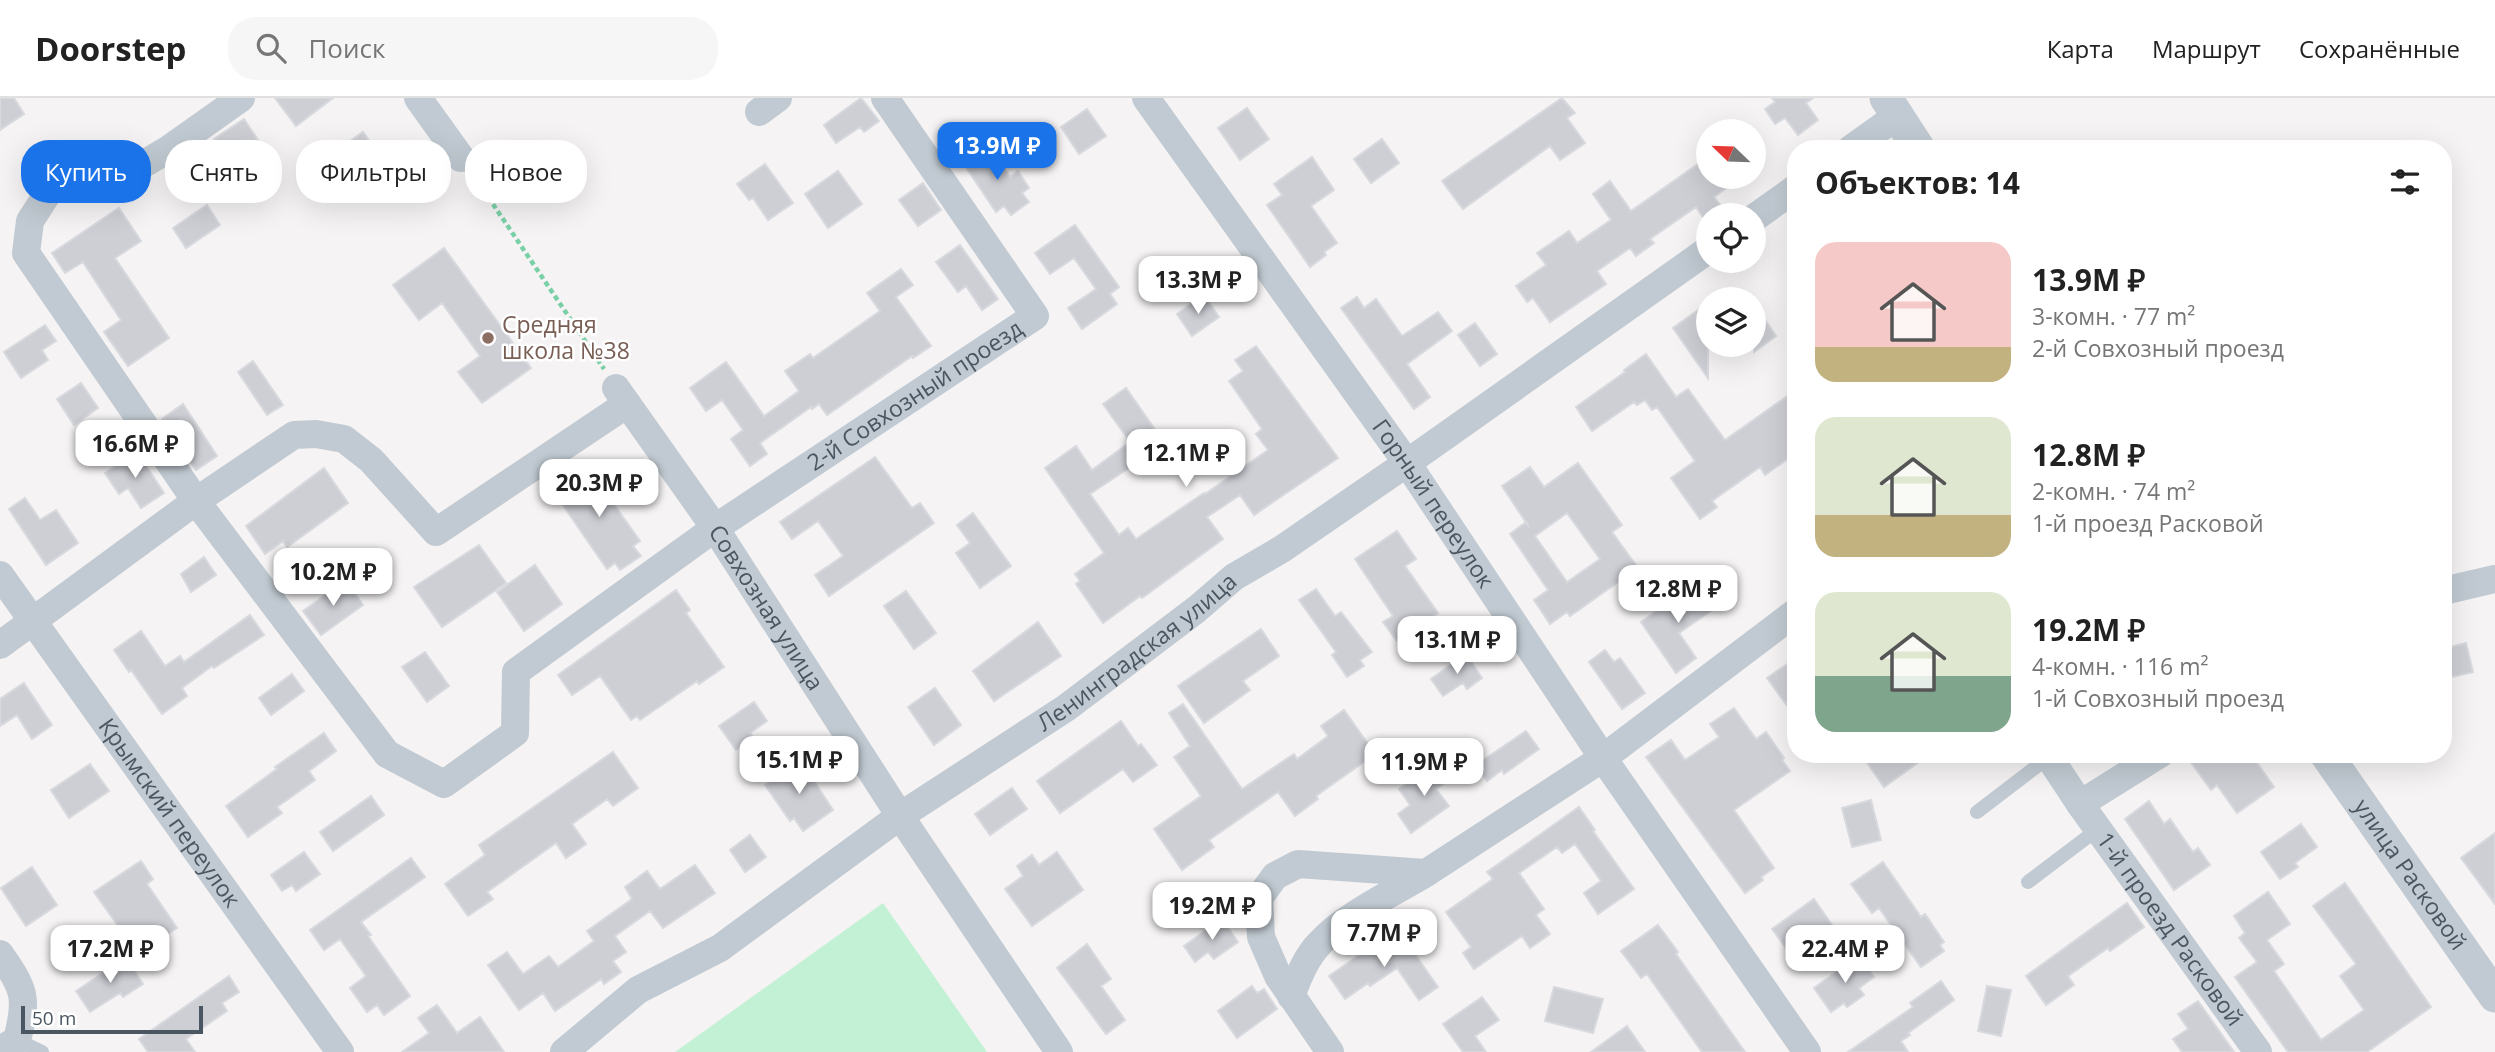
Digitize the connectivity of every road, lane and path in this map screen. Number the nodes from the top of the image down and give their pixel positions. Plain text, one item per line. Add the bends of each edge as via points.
1 (241, 98) edge
2 (418, 98) edge
3 (885, 98) edge
4 (1146, 98) edge
5 (1892, 107) edge
6 (1860, 140) edge
7 (1913, 140) edge
8 (461, 158) joint
9 (1787, 194) edge
10 (1766, 209) edge
11 (1696, 258) edge
12 (622, 396) junction
13 (1407, 463) junction
14 (196, 501) junction
15 (715, 528) junction
16 (0, 575) edge
17 (2495, 579) edge
18 (2452, 589) edge
19 (1787, 619) edge
20 (32, 621) junction
21 (0, 645) edge
22 (1604, 758) junction
23 (2039, 763) edge
24 (2053, 763) edge
25 (2146, 763) edge
26 (2332, 763) edge
27 (2080, 804) junction
28 (1977, 812) dead end
29 (900, 816) junction
30 (2098, 829) junction
31 (1426, 873) junction
32 (2028, 882) dead end
33 (0, 954) edge
34 (1291, 996) junction
35 (2495, 996) edge
36 (8, 1045) edge
37 (43, 1052) edge
38 (340, 1052) edge
39 (564, 1052) edge
40 (1059, 1052) edge
41 (1329, 1052) edge
42 (1807, 1052) edge
43 (2258, 1052) edge

1 - 14 street via 142,165 78,175 48,193 30,220 26,253
2 - 8 street
3 - 15 street, 2-й Совхозный проезд via 1035,316
4 - 13 street, Горный переулок
5 - 6 street
5 - 7 street
8 - 12 path
9 - 10 street
11 - 13 street, Ленинградская улица
12 - 14 street via 436,532 371,460 344,439 317,434 294,435
12 - 15 street, Совхозная улица
13 - 22 street, Горный переулок
13 - 29 street, Ленинградская улица via 1234,577 1066,708
14 - 15 street via 387,754 444,784 515,733 516,672
14 - 20 street
15 - 29 street, Совхозная улица
16 - 20 street, Крымский переулок
17 - 18 street
19 - 22 street
20 - 21 street
20 - 38 street, Крымский переулок
22 - 31 street
22 - 42 street, Горный переулок
23 - 28 lane
24 - 27 street, 1-й проезд Расковой
25 - 27 street
26 - 35 street, улица Расковой
27 - 30 street, 1-й проезд Расковой
29 - 39 street, Ленинградская улица via 720,948 638,990
29 - 40 street, Совхозная улица
30 - 32 lane
30 - 43 street, 1-й проезд Расковой
31 - 34 street via 1320,943 1300,972
31 - 34 street via 1298,864 1275,876 1259,898 1261,937
33 - 36 street via 24,994 23,1016
34 - 41 street
36 - 37 lane

